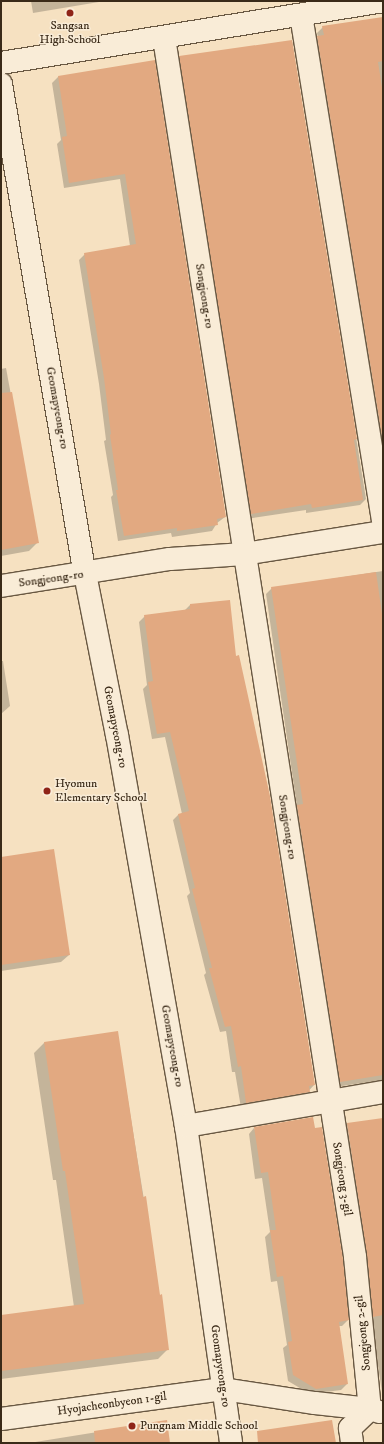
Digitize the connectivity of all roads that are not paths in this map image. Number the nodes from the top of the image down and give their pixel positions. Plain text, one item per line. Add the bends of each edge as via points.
1 (383, 1) edge
2 (301, 15) junction
3 (164, 38) junction
4 (1, 63) edge
5 (1, 84) edge
6 (383, 522) edge
7 (383, 532) edge
8 (244, 554) junction
9 (85, 574) junction
10 (1, 586) edge
11 (383, 1092) edge
12 (330, 1100) junction
13 (186, 1126) junction
14 (355, 1257) joint
15 (223, 1389) junction
16 (377, 1411) edge
17 (1, 1419) edge
18 (231, 1443) edge
19 (352, 1443) edge

1 - 2 street
2 - 3 street
2 - 6 street
3 - 4 street
3 - 8 street, Songjeong-ro
5 - 9 street, Geomapyeong-ro
7 - 8 street, Songjeong-ro
8 - 9 street, Songjeong-ro via 170,559
8 - 12 street, Songjeong-ro
9 - 10 street, Songjeong-ro
9 - 13 street, Geomapyeong-ro via 117,735
11 - 12 street
12 - 13 street
12 - 14 street, Songjeong 3-gil
13 - 15 street, Geomapyeong-ro
14 - 16 street, Songjeong 2-gil
15 - 16 street
15 - 17 street, Hyojacheonbyeon 1-gil
15 - 18 street, Geomapyeong-ro
16 - 19 street via 350,1428

